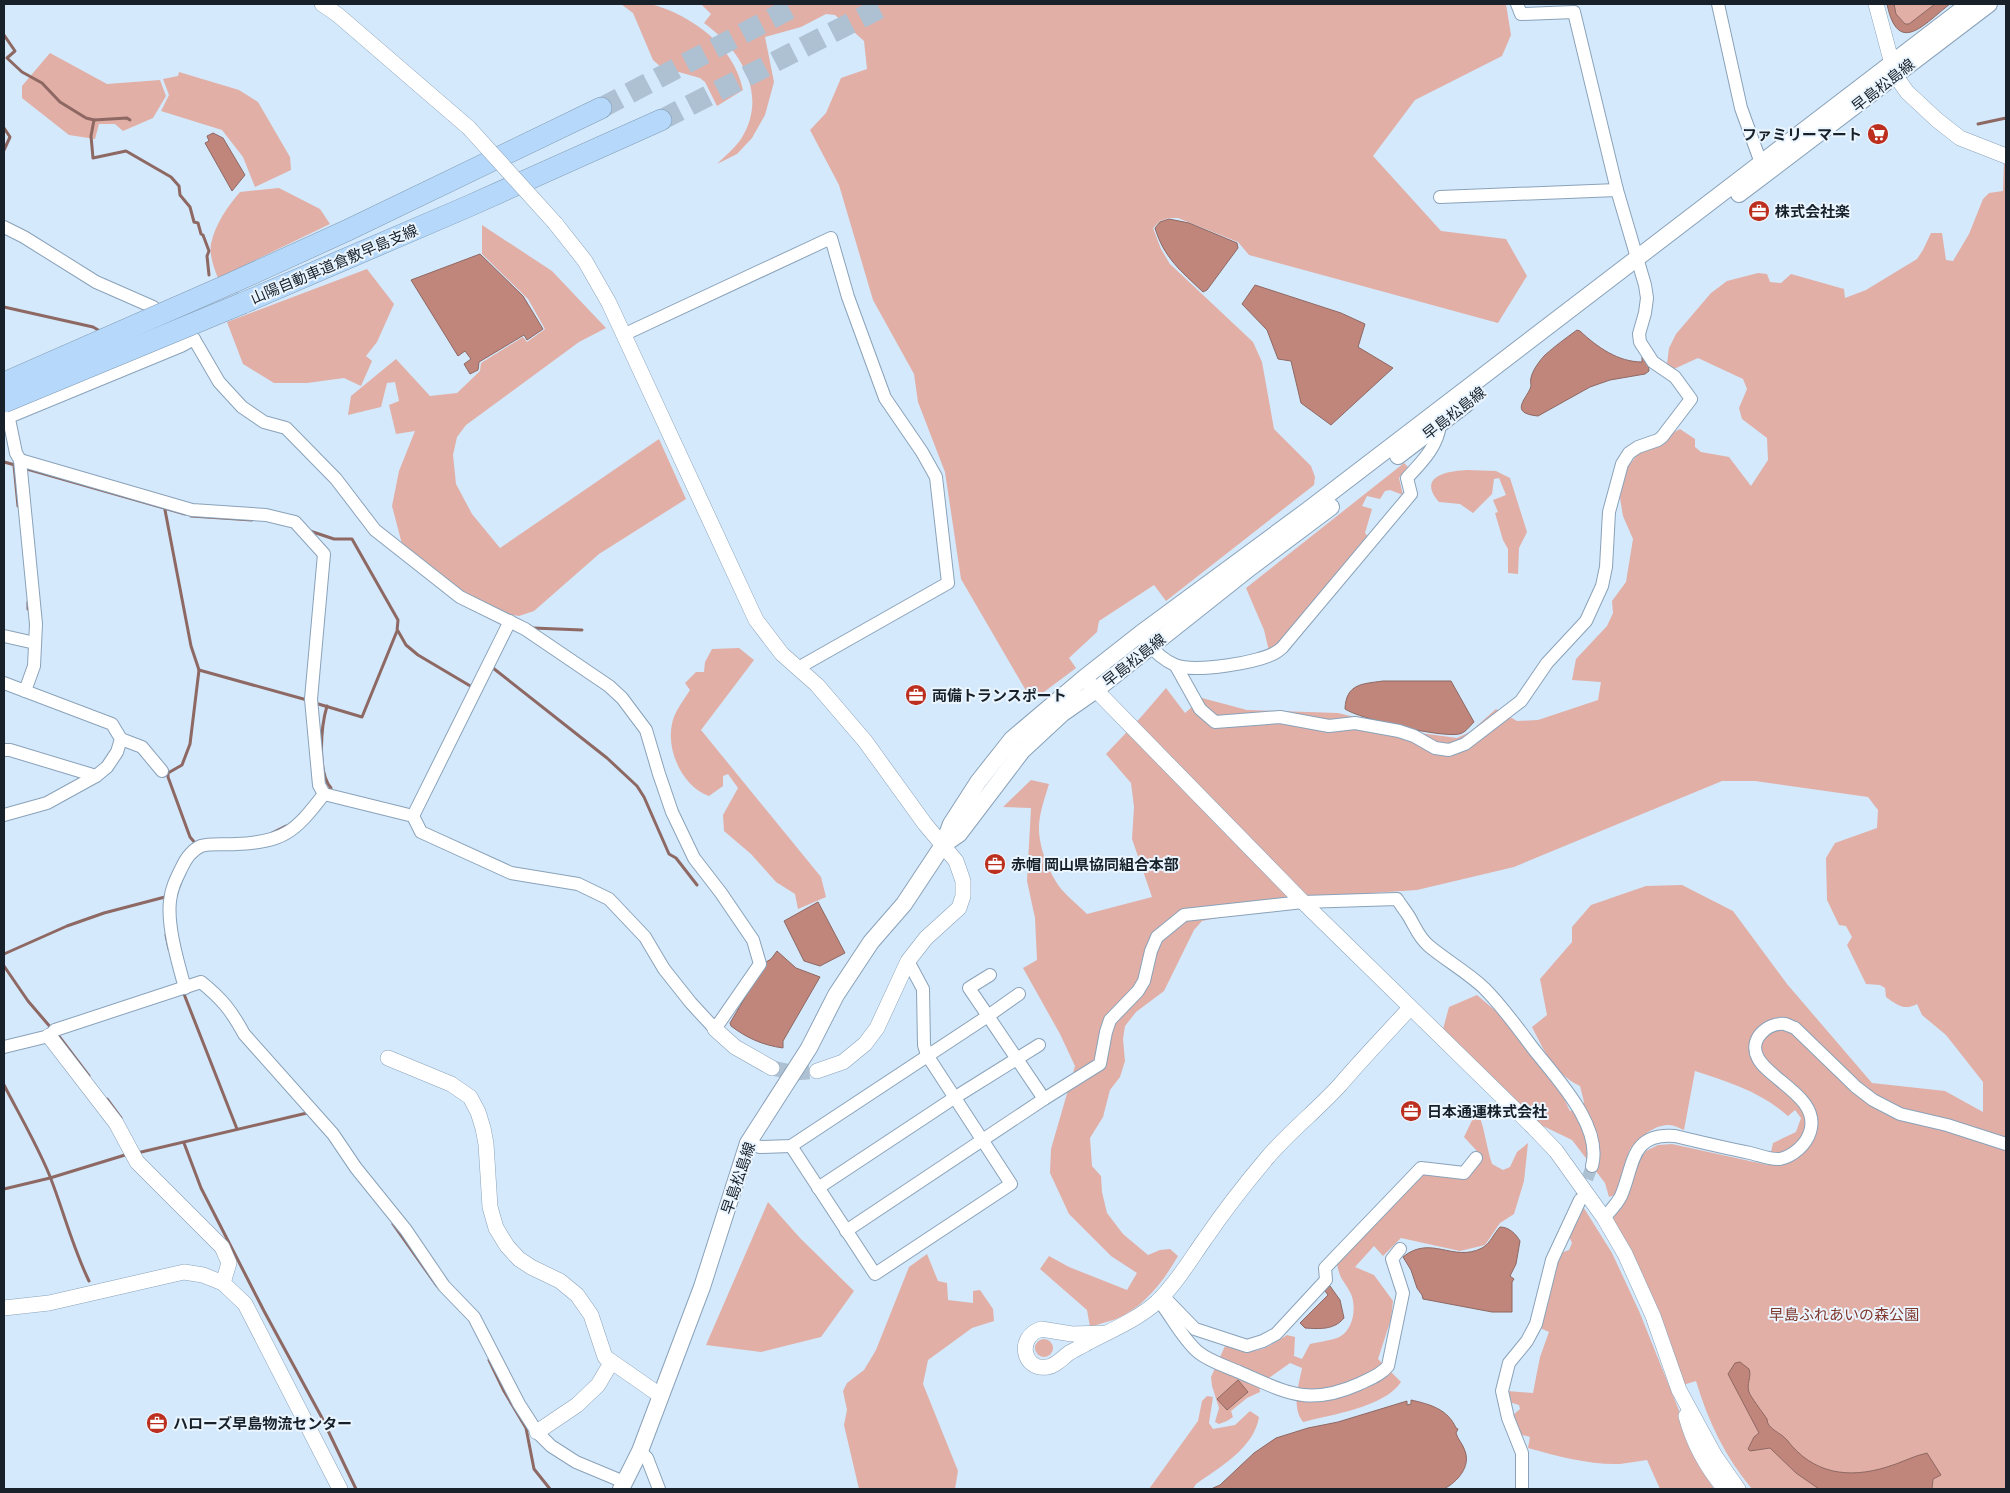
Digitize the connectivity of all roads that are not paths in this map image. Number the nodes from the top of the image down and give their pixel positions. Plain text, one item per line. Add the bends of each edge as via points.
1 (322, 4) edge
2 (1517, 4) edge
3 (1718, 4) edge
4 (1876, 4) edge
5 (1969, 4) edge
6 (1989, 4) edge
7 (1893, 69) junction
8 (601, 108) tunnel mouth
9 (661, 120) tunnel mouth
10 (2006, 156) edge
11 (1761, 163) junction
12 (1617, 190) junction
13 (1440, 197) dead end
14 (4, 227) edge
15 (1638, 266) junction
16 (623, 335) junction
17 (194, 338) junction
18 (4, 383) edge
19 (4, 392) edge
20 (5, 413) edge
21 (1440, 424) junction
22 (20, 460) junction
23 (510, 621) junction
24 (4, 636) edge
25 (1145, 641) junction
26 (35, 643) junction
27 (1176, 666) junction
28 (798, 668) junction
29 (1084, 678) junction
30 (4, 683) edge
31 (1096, 690) junction
32 (25, 691) junction
33 (122, 739) junction
34 (4, 750) edge
35 (162, 771) dead end
36 (96, 776) junction
37 (324, 794) junction
38 (4, 815) edge
39 (413, 816) junction
40 (943, 845) junction
41 (1304, 902) junction
42 (908, 961) junction
43 (990, 975) dead end
44 (185, 988) junction
45 (1018, 994) dead end
46 (1410, 1008) junction
47 (988, 1016) junction
48 (715, 1029) junction
49 (51, 1033) junction
50 (1039, 1045) dead end
51 (4, 1047) edge
52 (927, 1056) junction
53 (388, 1058) dead end
54 (1017, 1059) junction
55 (772, 1068) tunnel mouth
56 (817, 1071) tunnel mouth
57 (954, 1098) junction
58 (1044, 1099) junction
59 (982, 1140) junction
60 (748, 1143) junction
61 (2006, 1144) edge
62 (791, 1146) junction
63 (1476, 1158) dead end
64 (1592, 1166) tunnel mouth
65 (818, 1188) junction
66 (1580, 1200) tunnel mouth
67 (1604, 1218) junction
68 (846, 1231) junction
69 (1400, 1249) dead end
70 (223, 1283) junction
71 (1161, 1298) junction
72 (4, 1308) edge
73 (1106, 1333) junction
74 (611, 1363) junction
75 (1679, 1390) junction
76 (661, 1396) junction
77 (537, 1432) junction
78 (640, 1451) junction
79 (622, 1485) edge
80 (340, 1489) edge
81 (658, 1489) edge
82 (1522, 1489) edge
83 (1725, 1489) edge
84 (1738, 1489) edge

1 - 16 street, bridge via 468,128 555,223 597,280
2 - 12 street via 1521,14 1574,12
3 - 11 street via 1741,108
4 - 7 street
5 - 7 main road, 早島松島線
6 - 7 main road, 早島松島線
7 - 10 street via 1906,92 1936,120 1960,138
7 - 11 main road, 早島松島線
7 - 15 main road, 早島松島線
8 - 18 highway, 山陽自動車道倉敷早島支線, bridge via 348,230
9 - 20 highway, 山陽自動車道倉敷早島支線, bridge via 243,303
11 - 15 main road, 早島松島線
12 - 13 street
12 - 15 street
14 - 17 street via 96,282 153,307
15 - 21 main road, 早島松島線
15 - 25 main road, 早島松島線 via 1308,510
15 - 27 street via 1647,298 1640,342 1653,362 1675,377 1691,399 1662,436 1634,450 1622,464 1609,512 1606,567 1596,602 1586,620 1547,663 1521,701 1465,744 1449,750 1435,748 1399,731 1355,723 1328,726 1280,717 1215,722 1200,708
16 - 28 street via 744,599 768,638
16 - 28 street via 831,238 848,297 885,398 936,477 948,583
17 - 20 street via 181,346
17 - 23 street via 219,382 242,407 264,422 286,428 336,479 376,530 460,597
19 - 20 street
20 - 22 street
21 - 25 main road, 早島松島線 via 1251,567
21 - 27 street via 1439,436 1408,478 1410,494 1278,651 1249,661 1219,666
22 - 26 street via 36,624
22 - 37 street via 192,510 266,515 295,522 324,554 312,701 320,785
23 - 39 street
23 - 48 street via 609,686 622,698 646,730 672,812 694,858 753,940 760,964
24 - 26 street
25 - 27 street
25 - 29 main road, 早島松島線
25 - 31 main road, 早島松島線
26 - 32 street via 34,666
28 - 40 street via 817,685 865,741
29 - 31 street
29 - 40 main road, 早島松島線 via 1012,739 978,782 951,824
30 - 32 street
31 - 40 main road, 早島松島線 via 1063,713 1022,751 959,834
31 - 41 street
32 - 33 street via 112,724
33 - 35 street via 142,747
33 - 36 street via 107,768
34 - 36 street
36 - 38 street via 47,803
37 - 39 street
37 - 44 street via 308,815 274,840 202,846 190,854 173,884 170,902 174,944
39 - 48 street via 421,832 511,873 578,884 609,899 645,937 664,969
40 - 42 street via 956,861 963,880 963,896 959,908 926,938
40 - 60 main road, 早島松島線 via 904,904 871,942 836,995 809,1048
41 - 46 street
41 - 58 street via 1184,915 1157,936 1144,981 1110,1020 1100,1064
41 - 64 street via 1397,899 1428,945 1484,989 1561,1081 1594,1143
42 - 52 street via 923,989
42 - 56 street via 877,1028 865,1044 843,1062
43 - 47 street via 969,988
44 - 49 street
44 - 77 street via 201,982 220,997 244,1034 333,1134 444,1286 474,1317
45 - 47 street
46 - 67 street via 1556,1151
46 - 71 street via 1268,1157 1229,1204
47 - 52 street
47 - 54 street
48 - 55 street via 735,1047
49 - 51 street
49 - 70 street via 116,1123 137,1162 222,1246 229,1264
50 - 54 street
52 - 57 street
52 - 62 street
53 - 74 street via 451,1084 470,1097 483,1128 490,1207 496,1228 519,1259 560,1281 577,1295 591,1315 605,1358
54 - 57 street
54 - 58 street
57 - 59 street
57 - 65 street
58 - 59 street
59 - 68 street
59 - 68 street via 1011,1184 875,1274
60 - 62 street via 760,1147
60 - 76 main road, 早島松島線 via 702,1287
61 - 67 street via 1900,1114 1873,1100 1796,1028 1775,1024 1758,1038 1756,1055 1765,1067 1794,1091 1810,1114 1810,1133 1804,1144 1797,1151 1778,1159 1675,1136 1651,1139 1632,1159 1620,1197
62 - 65 street
63 - 71 street via 1464,1173 1421,1168 1326,1268 1326,1280 1276,1334 1263,1341 1247,1346 1195,1329
65 - 68 street
66 - 82 street via 1552,1260 1536,1324 1509,1363 1502,1391 1508,1418 1522,1453
67 - 75 street via 1643,1292
69 - 71 street via 1392,1259 1403,1293 1388,1366 1374,1377 1336,1392 1293,1395 1207,1358 1189,1343
70 - 72 street via 184,1272 49,1303
70 - 80 street via 244,1304
71 - 73 street via 1137,1317
73 - 73 street via 1047,1368 1034,1365 1026,1356 1028,1337 1041,1329 1072,1334
74 - 76 street
74 - 77 street via 598,1385 577,1405
75 - 83 street via 1691,1432
75 - 84 street via 1715,1456
76 - 78 main road, 早島松島線
77 - 79 street via 551,1446 576,1462
78 - 79 main road, 早島松島線
78 - 81 street via 647,1458

